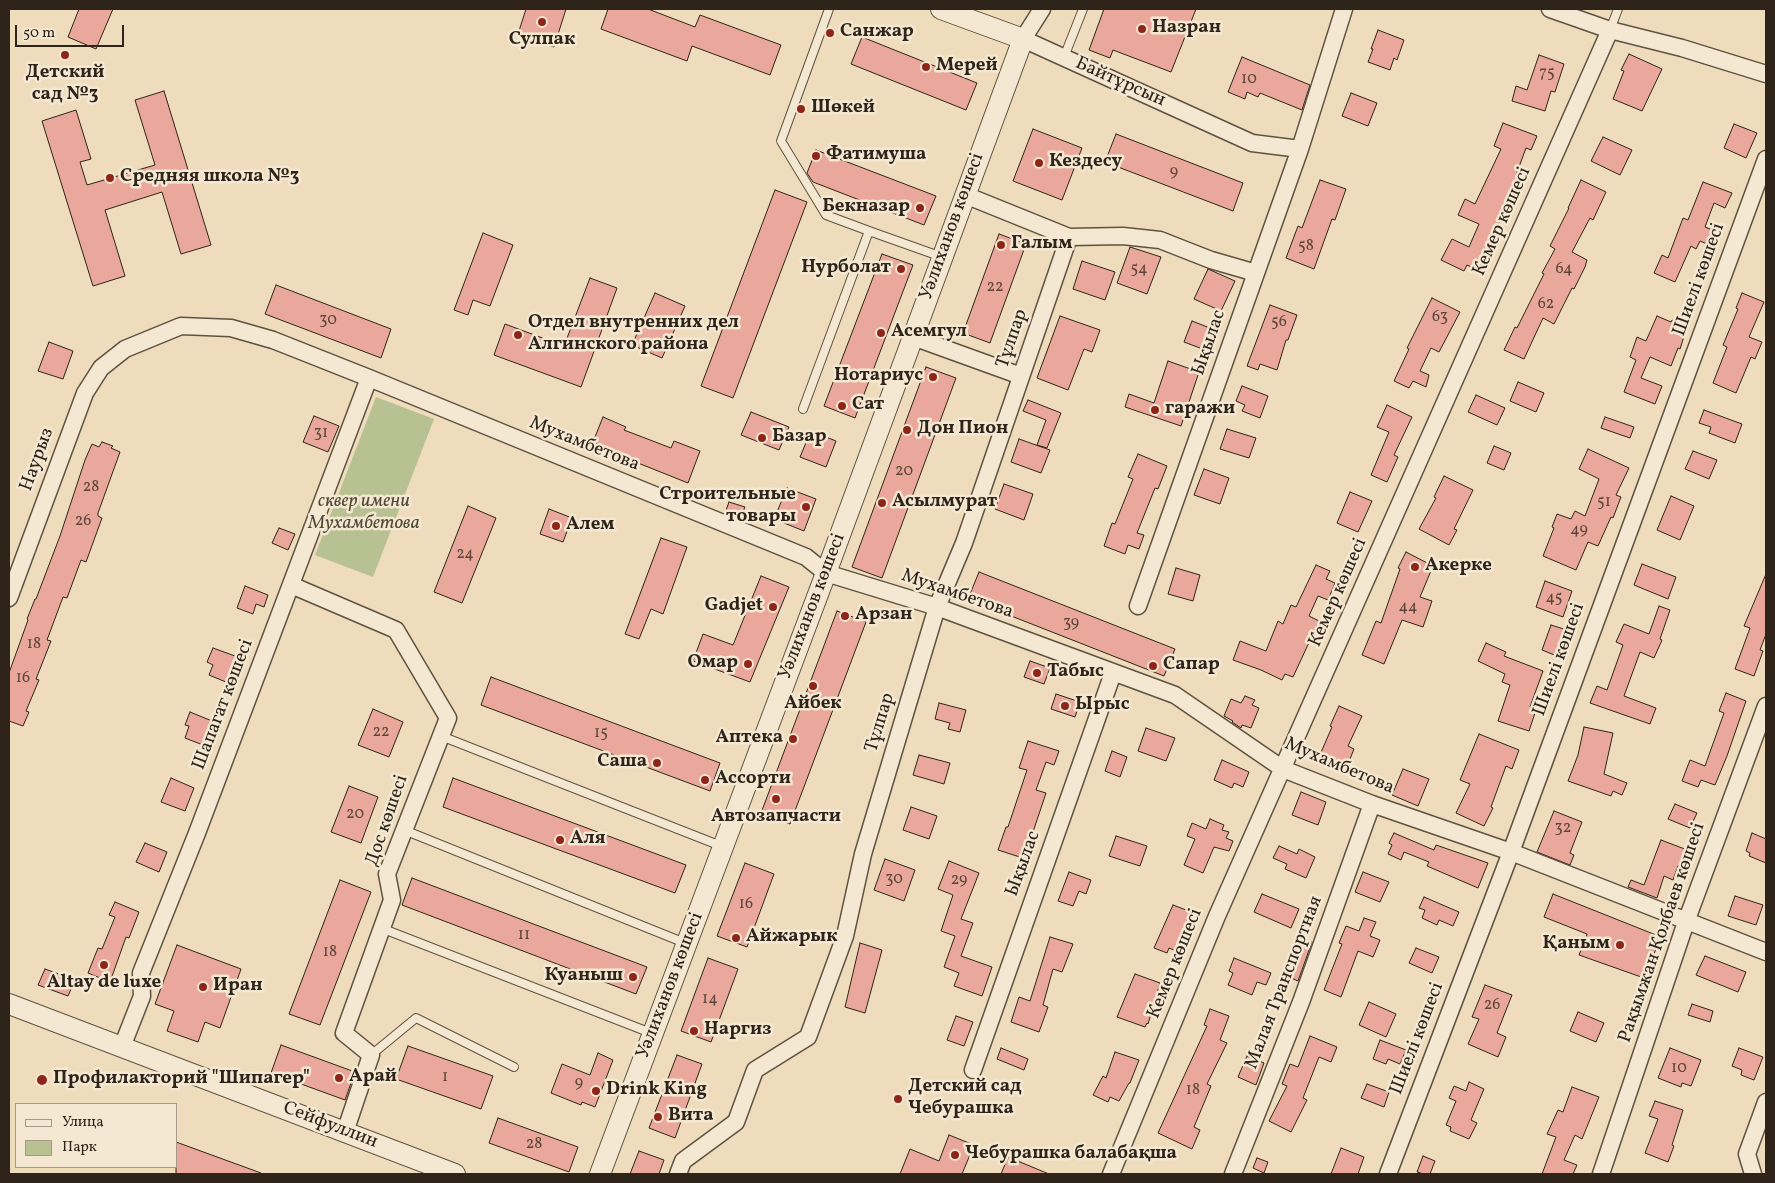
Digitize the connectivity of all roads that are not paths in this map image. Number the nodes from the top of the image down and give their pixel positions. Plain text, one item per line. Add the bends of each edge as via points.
1 (829, 9) edge
2 (941, 9) edge
3 (1032, 9) edge
4 (1042, 9) edge
5 (1083, 9) edge
6 (1344, 9) edge
7 (1550, 9) edge
8 (1618, 9) edge
9 (1610, 30) junction
10 (1023, 39) junction
11 (1064, 57) junction
12 (1766, 74) edge
13 (1300, 149) junction
14 (1766, 158) edge
15 (965, 195) junction
16 (869, 230) junction
17 (1069, 237) junction
18 (942, 257) junction
19 (1256, 273) junction
20 (913, 337) junction
21 (125, 349) joint
22 (1021, 376) junction
23 (369, 378) junction
24 (803, 409) dead end
25 (826, 573) junction
26 (291, 584) junction
27 (9, 598) edge
28 (1138, 606) dead end
29 (937, 607) junction
30 (1113, 673) junction
31 (1766, 706) edge
32 (441, 736) junction
33 (1283, 769) junction
34 (1372, 804) junction
35 (404, 830) junction
36 (723, 847) junction
37 (1511, 852) junction
38 (1686, 922) junction
39 (381, 928) junction
40 (687, 944) junction
41 (1766, 952) edge
42 (9, 1004) edge
43 (653, 1034) junction
44 (122, 1047) junction
45 (371, 1054) junction
46 (514, 1067) dead end
47 (973, 1070) dead end
48 (1766, 1102) edge
49 (345, 1132) junction
50 (455, 1174) edge
51 (600, 1174) edge
52 (678, 1174) edge
53 (1110, 1174) edge
54 (1232, 1174) edge
55 (1388, 1174) edge
56 (1601, 1174) edge
57 (1753, 1174) edge

1 - 16 lane via 781,141 826,215
2 - 10 street, Байтұрсын
3 - 10 street
4 - 10 street
5 - 11 lane
6 - 13 street, Ықылас
7 - 9 street
8 - 9 lane
9 - 12 street
9 - 33 street, Кемер көшесі
10 - 11 street, Байтұрсын
10 - 15 street, Уәлиханов көшесі
11 - 13 street, Байтұрсын via 1252,143
13 - 19 street, Ықылас
14 - 37 street, Шиелі көшесі
15 - 17 street
15 - 18 street, Уәлиханов көшесі
16 - 18 lane
16 - 24 lane
17 - 19 street via 1123,236 1160,240
17 - 22 street, Тұлпар
18 - 20 street, Уәлиханов көшесі
19 - 28 street, Ықылас
20 - 22 street
20 - 25 street, Уәлиханов көшесі
21 - 23 street, Мухамбетова via 181,326 231,328 273,340
21 - 27 street, Наурыз via 101,368 85,393
22 - 29 street, Тұлпар via 964,543
23 - 25 street, Мухамбетова via 806,557
23 - 26 street, Шапагат көшесі
25 - 29 street, Мухамбетова
25 - 36 street, Уәлиханов көшесі
26 - 32 street, Дос көшесі via 396,630 448,718
26 - 44 street, Шапагат көшесі via 141,973 142,996
29 - 30 street, Мухамбетова
29 - 52 street, Тұлпар via 863,854 845,936 808,1037 755,1070 736,1122 683,1161
30 - 33 street, Мухамбетова via 1175,695
30 - 47 street, Ықылас
31 - 38 street, Рақымжан Қолбаев көшесі
32 - 35 street, Дос көшесі
32 - 36 lane
33 - 34 street, Мухамбетова
33 - 53 street, Кемер көшесі via 1217,916
34 - 37 street, Мухамбетова
34 - 54 street, Малая Транспортная via 1301,1002
35 - 39 street, Дос көшесі via 387,874 392,900
35 - 40 lane
36 - 40 street, Уәлиханов көшесі
37 - 38 street, Мухамбетова
37 - 55 street, Шиелі көшесі
38 - 41 street, Мухамбетова
38 - 56 street, Рақымжан Қолбаев көшесі
39 - 43 lane
39 - 45 street, Дос көшесі via 344,1033
40 - 43 street, Уәлиханов көшесі
42 - 44 street, Сейфуллин
43 - 51 street, Уәлиханов көшесі
44 - 49 street, Сейфуллин
45 - 46 lane via 416,1018
45 - 49 street
48 - 57 street via 1747,1154
49 - 50 street, Сейфуллин

